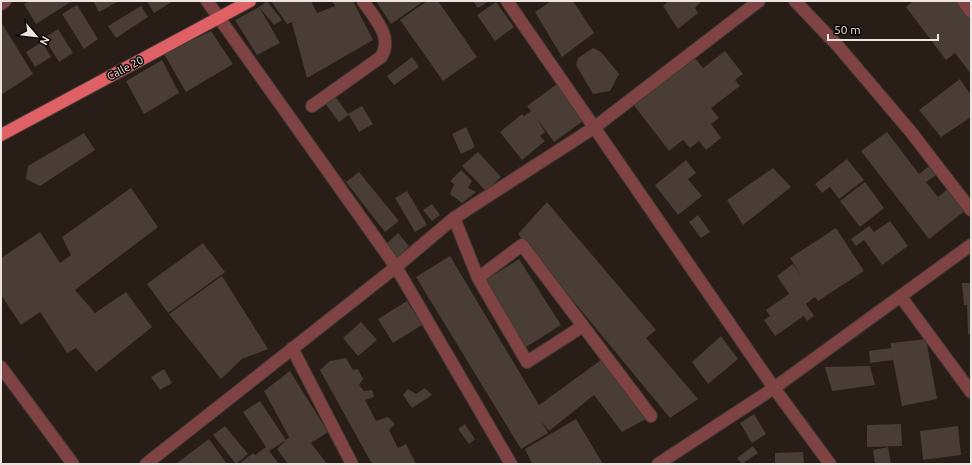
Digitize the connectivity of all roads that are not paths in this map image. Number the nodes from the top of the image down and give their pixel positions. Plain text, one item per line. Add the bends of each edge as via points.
1 (5, 1) edge
2 (207, 1) edge
3 (250, 1) edge
4 (363, 1) edge
5 (507, 1) edge
6 (759, 1) edge
7 (795, 1) edge
8 (963, 1) edge
9 (1, 4) edge
10 (971, 12) edge
11 (218, 18) junction
12 (312, 106) dead end
13 (594, 127) junction
14 (1, 135) edge
15 (971, 210) edge
16 (454, 218) junction
17 (971, 245) edge
18 (396, 267) junction
19 (478, 278) junction
20 (901, 297) junction
21 (583, 326) junction
22 (292, 348) junction
23 (1, 367) edge
24 (774, 388) junction
25 (971, 392) edge
26 (651, 416) dead end
27 (73, 464) edge
28 (146, 464) edge
29 (352, 464) edge
30 (511, 464) edge
31 (658, 464) edge
32 (830, 464) edge

1 - 9 street
2 - 11 street
3 - 11 main road, Calle 20
4 - 12 street via 385,36 385,51 381,57
5 - 13 street
6 - 13 street
7 - 15 street via 838,46
8 - 10 street
11 - 14 main road, Calle 20
11 - 18 street
13 - 16 street
13 - 24 street
16 - 18 street
16 - 19 street
17 - 20 street
18 - 22 street
18 - 30 street
19 - 21 street via 522,245
19 - 21 street via 527,362
20 - 24 street
20 - 25 street
21 - 26 street
22 - 28 street
22 - 29 street
23 - 27 street
24 - 31 street
24 - 32 street

